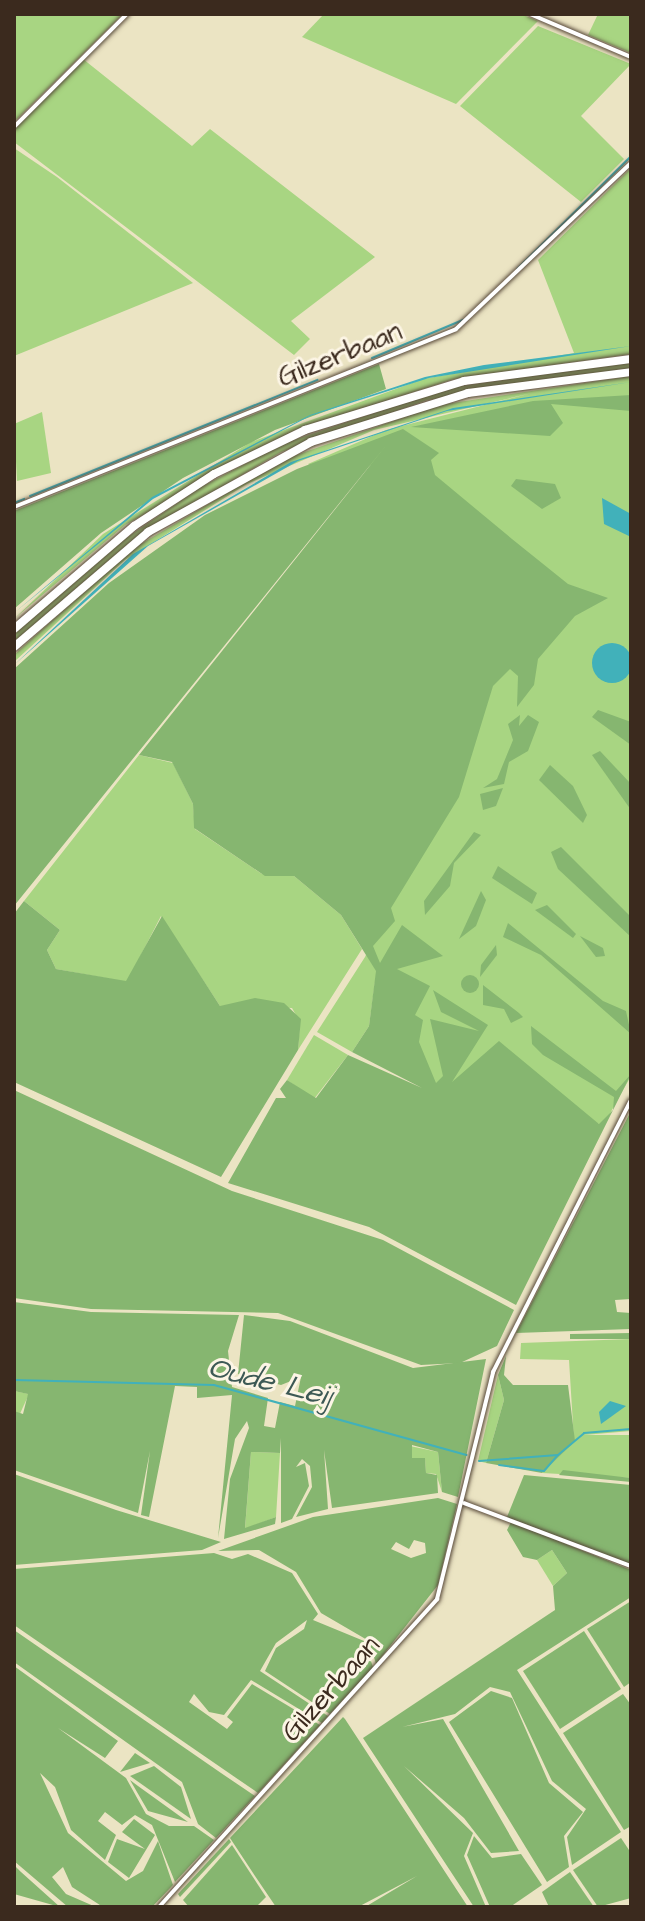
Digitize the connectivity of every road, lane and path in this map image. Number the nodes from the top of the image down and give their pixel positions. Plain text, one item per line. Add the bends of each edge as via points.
1 (127, 14) edge
2 (530, 14) edge
3 (631, 57) edge
4 (14, 127) edge
5 (631, 163) edge
6 (631, 359) edge
7 (631, 372) edge
8 (14, 507) edge
9 (14, 629) edge
10 (14, 647) edge
11 (631, 1100) edge
12 (464, 1503) junction
13 (631, 1566) edge
14 (159, 1907) edge

1 - 4 street
2 - 3 street
5 - 8 street, Gilzerbaan via 456,329
6 - 9 highway via 464,381 305,430 214,474 134,526
7 - 10 highway via 468,393 311,442 148,532
11 - 12 street, Gilzerbaan via 495,1361
12 - 13 street
12 - 14 street, Gilzerbaan via 431,1608

